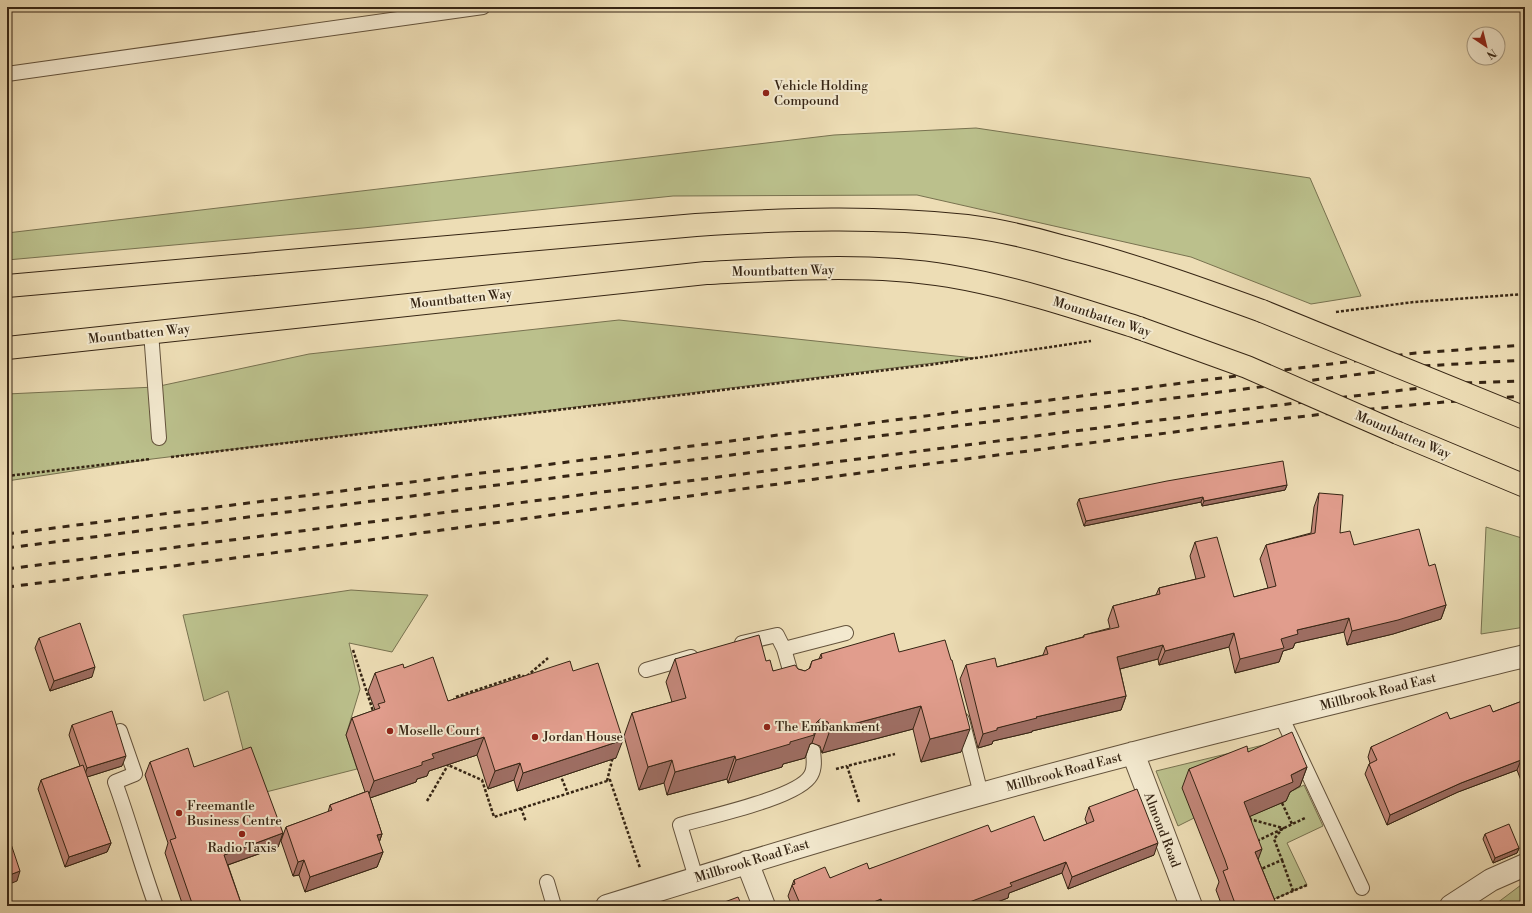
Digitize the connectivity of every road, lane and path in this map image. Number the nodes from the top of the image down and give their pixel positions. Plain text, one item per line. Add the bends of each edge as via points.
1 (483, 7) edge
2 (7, 74) edge
3 (7, 286) edge
4 (1525, 294) edge
5 (1329, 312) dead end
6 (151, 332) junction
7 (1096, 340) dead end
8 (7, 348) edge
9 (1525, 418) edge
10 (159, 438) dead end
11 (168, 457) dead end
12 (152, 459) dead end
13 (7, 476) edge
14 (1525, 486) edge
15 (846, 634) dead end
16 (726, 648) edge
17 (784, 649) junction
18 (354, 650) dead end
19 (704, 654) edge
20 (1525, 656) edge
21 (548, 658) dead end
22 (646, 670) dead end
23 (526, 677) junction
24 (528, 682) edge
25 (795, 686) edge
26 (450, 707) edge
27 (960, 710) edge
28 (1280, 716) junction
29 (376, 720) edge
30 (120, 731) edge
31 (813, 751) edge
32 (614, 752) edge
33 (895, 754) dead end
34 (1133, 754) junction
35 (445, 757) edge
36 (448, 765) junction
37 (557, 767) edge
38 (606, 781) junction
39 (568, 794) junction
40 (981, 794) junction
41 (427, 801) dead end
42 (1282, 803) edge
43 (521, 808) junction
44 (1312, 815) dead end
45 (1247, 818) edge
46 (526, 822) dead end
47 (1292, 824) junction
48 (868, 827) junction
49 (1283, 828) junction
50 (1253, 843) edge
51 (1282, 860) junction
52 (747, 862) junction
53 (1525, 865) edge
54 (1255, 868) edge
55 (1258, 871) junction
56 (1254, 875) edge
57 (696, 878) junction
58 (547, 882) dead end
59 (1307, 885) dead end
60 (1362, 888) dead end
61 (1293, 891) junction
62 (648, 893) junction
63 (1267, 902) edge
64 (156, 906) edge
65 (554, 906) edge
66 (608, 906) edge
67 (764, 906) edge
68 (1191, 906) edge
69 (1451, 906) edge

1 - 2 lane
3 - 9 highway, bridge via 696,225 790,219 870,219 968,226 1035,239 1127,263 1262,311
4 - 5 path via 1414,302
6 - 8 highway, Mountbatten Way
6 - 10 lane
6 - 14 highway, Mountbatten Way, bridge via 706,273 872,269 949,276 1038,296 1139,328 1247,367
7 - 11 path via 928,365
12 - 13 path
15 - 17 lane
16 - 17 lane via 777,635
17 - 25 lane
18 - 29 path
19 - 22 lane
20 - 28 street, Millbrook Road East
21 - 23 path
23 - 24 path
23 - 26 path via 521,675 456,697
27 - 40 lane
28 - 34 street, Millbrook Road East
28 - 60 lane
30 - 64 lane via 135,774 115,782
31 - 57 lane via 814,766 811,776 801,786 783,795 680,825
32 - 38 path
33 - 48 path via 847,766
34 - 40 street, Millbrook Road East
34 - 68 street, Almond Road
35 - 36 path
36 - 41 path
36 - 43 path via 482,780 494,817
37 - 39 path
38 - 39 path
38 - 62 path via 610,780
39 - 43 path
40 - 48 street, Millbrook Road East
42 - 47 path
43 - 46 path
44 - 47 path
45 - 49 path
47 - 49 path
48 - 52 street, Millbrook Road East
49 - 50 path
49 - 51 path via 1274,839
51 - 55 path
51 - 61 path
52 - 57 street, Millbrook Road East
52 - 67 street
53 - 69 street via 1491,880
54 - 55 path
55 - 56 path
57 - 62 street, Millbrook Road East
58 - 65 lane
59 - 61 path
61 - 63 path
62 - 66 street, Millbrook Road East

